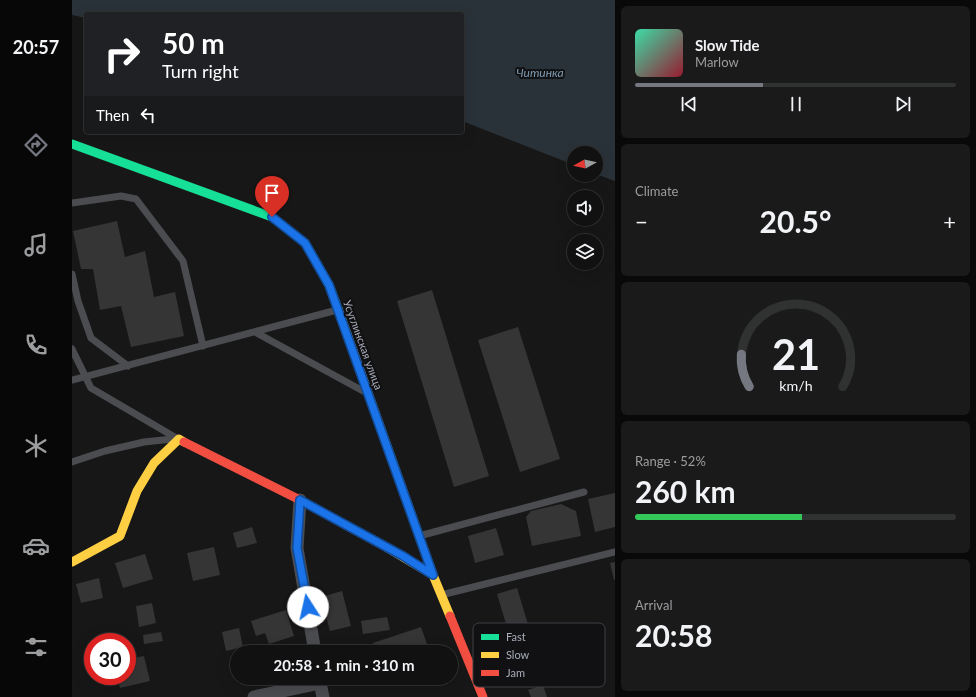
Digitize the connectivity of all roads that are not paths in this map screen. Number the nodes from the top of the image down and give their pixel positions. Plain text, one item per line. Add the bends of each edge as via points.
1 (72, 144) edge
2 (72, 203) edge
3 (72, 274) edge
4 (338, 310) junction
5 (255, 332) junction
6 (203, 346) junction
7 (72, 349) edge
8 (128, 366) junction
9 (85, 377) junction
10 (72, 380) edge
11 (368, 394) junction
12 (179, 439) junction
13 (72, 462) edge
14 (584, 492) dead end
15 (300, 500) junction
16 (419, 536) junction
17 (615, 552) edge
18 (72, 562) edge
19 (433, 575) junction
20 (441, 595) junction
21 (314, 645) edge
22 (473, 673) edge
23 (301, 685) edge
24 (321, 685) edge
25 (479, 687) edge
26 (254, 697) edge
27 (323, 697) edge
28 (483, 697) edge

1 - 4 street, Усуглинская улица via 272,217 305,243 329,285
2 - 6 lane via 121,196 136,199 183,261
3 - 8 lane via 91,338
4 - 5 lane
4 - 11 street, Усуглинская улица
5 - 6 lane
5 - 11 lane
6 - 8 lane
7 - 9 lane
8 - 9 lane
9 - 10 lane
9 - 12 lane via 91,388
11 - 16 street, Усуглинская улица
12 - 13 lane via 144,442
12 - 15 street
12 - 18 street via 154,463 141,485 120,536
14 - 16 lane
15 - 19 street
15 - 21 street via 297,548
16 - 19 street, Усуглинская улица
17 - 20 lane
19 - 20 street, Усуглинская улица
20 - 22 street, Усуглинская улица
23 - 26 street
24 - 27 street
25 - 28 street, Усуглинская улица

